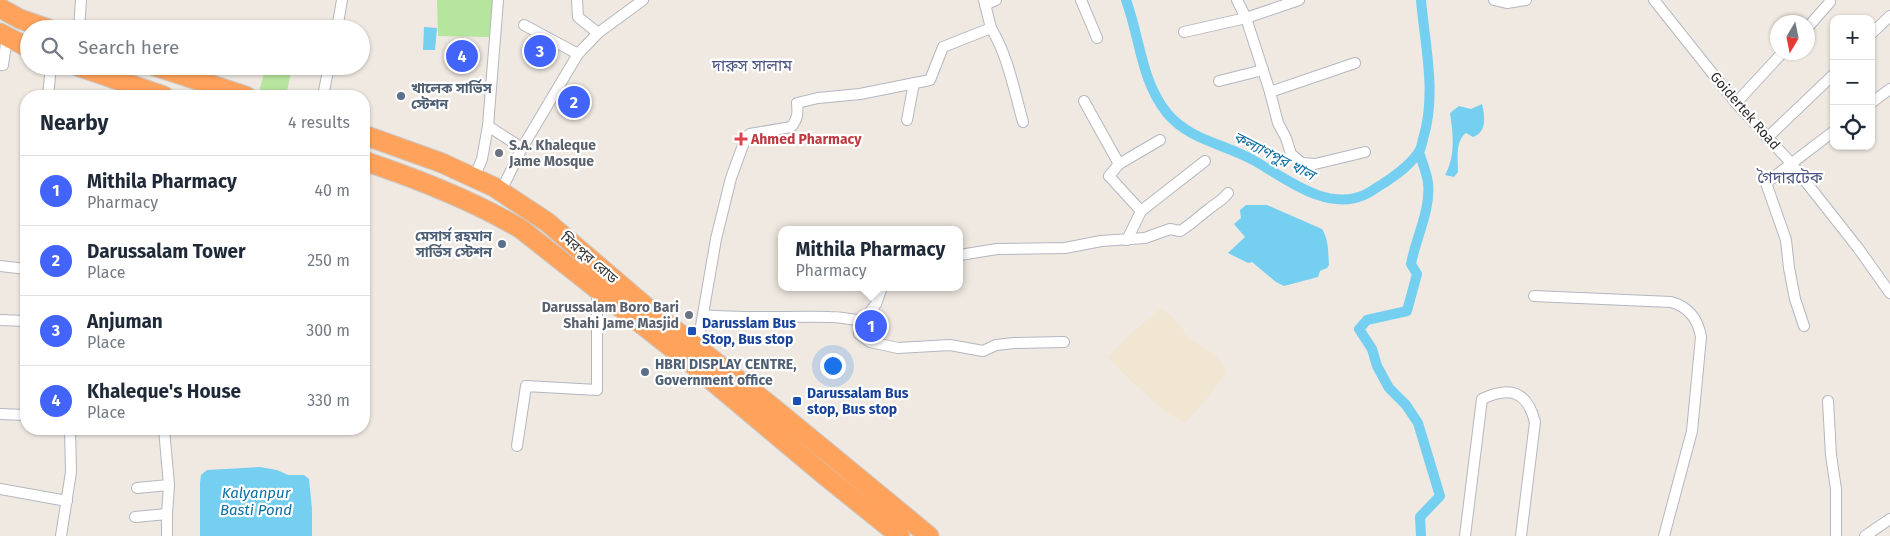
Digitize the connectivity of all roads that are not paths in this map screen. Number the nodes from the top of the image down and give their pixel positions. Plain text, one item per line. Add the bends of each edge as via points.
1 (80, 0) edge
2 (342, 0) edge
3 (498, 0) edge
4 (577, 0) edge
5 (643, 0) edge
6 (996, 0) edge
7 (1081, 0) edge
8 (1237, 0) edge
9 (1299, 0) edge
10 (1494, 0) edge
11 (1526, 0) edge
12 (1654, 0) edge
13 (1830, 2) dead end
14 (985, 3) edge
15 (0, 8) edge
16 (1890, 16) edge
17 (1246, 18) junction
18 (1815, 18) edge
19 (25, 20) edge
20 (79, 20) edge
21 (339, 20) edge
22 (524, 25) dead end
23 (990, 28) junction
24 (1875, 30) edge
25 (1184, 32) dead end
26 (598, 33) junction
27 (4, 35) edge
28 (1097, 38) dead end
29 (20, 43) edge
30 (578, 54) junction
31 (1776, 60) edge
32 (1355, 64) dead end
33 (0, 66) edge
34 (1263, 70) junction
35 (49, 75) edge
36 (101, 75) edge
37 (182, 75) edge
38 (327, 75) edge
39 (1830, 78) edge
40 (1219, 81) dead end
41 (914, 83) junction
42 (1890, 89) edge
43 (48, 90) edge
44 (140, 90) edge
45 (228, 90) edge
46 (324, 90) edge
47 (1270, 92) junction
48 (1875, 100) edge
49 (1084, 101) dead end
50 (1736, 103) junction
51 (907, 120) dead end
52 (1023, 122) dead end
53 (488, 126) junction
54 (1830, 133) edge
55 (370, 137) edge
56 (1767, 138) junction
57 (1160, 140) dead end
58 (522, 148) junction
59 (1364, 152) dead end
60 (1205, 161) dead end
61 (370, 163) edge
62 (1791, 163) junction
63 (1119, 164) junction
64 (474, 178) junction
65 (502, 191) junction
66 (1228, 193) dead end
67 (463, 199) junction
68 (1141, 211) junction
69 (1127, 240) junction
70 (963, 255) edge
71 (0, 266) edge
72 (20, 268) edge
73 (1886, 278) edge
74 (597, 289) junction
75 (881, 291) edge
76 (1890, 293) edge
77 (1534, 296) dead end
78 (703, 315) junction
79 (0, 320) edge
80 (864, 320) junction
81 (20, 321) edge
82 (1804, 326) dead end
83 (1064, 342) dead end
84 (697, 349) junction
85 (1828, 401) dead end
86 (0, 414) edge
87 (20, 415) edge
88 (70, 435) edge
89 (165, 435) edge
90 (517, 446) dead end
91 (169, 485) junction
92 (137, 488) dead end
93 (0, 489) edge
94 (67, 501) junction
95 (167, 514) junction
96 (135, 517) dead end
97 (1890, 519) edge
98 (60, 536) edge
99 (167, 536) edge
100 (900, 536) edge
101 (929, 536) edge
102 (1465, 536) edge
103 (1521, 536) edge
104 (1664, 536) edge
105 (1836, 536) edge
106 (1865, 536) edge

1 - 20 street
2 - 21 street
3 - 53 street
4 - 26 street via 578,16
5 - 26 street
6 - 14 street
7 - 28 street
8 - 17 street
9 - 17 street
10 - 11 street via 1507,3
12 - 50 street, Goidertek Road
13 - 18 street
14 - 23 street
15 - 19 highway
16 - 24 street
17 - 25 street
17 - 34 street
22 - 30 street
23 - 41 street via 943,47 930,80
23 - 52 street via 1006,61
26 - 30 street
27 - 29 highway
27 - 33 street via 3,64
30 - 58 street
31 - 50 street
32 - 47 street
34 - 40 street
34 - 47 street
35 - 43 street
36 - 44 highway
37 - 45 highway
38 - 46 street
39 - 56 street
41 - 51 street
41 - 78 street via 797,103 798,115 791,127 746,137 722,214
42 - 48 street
47 - 59 street via 1291,154 1302,163 1315,164
49 - 63 street
50 - 56 street, Goidertek Road
53 - 58 street
53 - 64 street via 482,159
54 - 62 street
55 - 64 highway, মিরপুর রোড
56 - 62 street, Goidertek Road
57 - 63 street
58 - 65 street
60 - 68 street
61 - 67 highway, মিরপুর রোড
62 - 73 street, Goidertek Road
62 - 82 street via 1766,183 1786,240 1795,299
63 - 68 street via 1109,176
64 - 65 highway, মিরপুর রোড
64 - 67 highway
65 - 84 highway, মিরপুর রোড via 547,222
66 - 69 street via 1222,201 1180,231 1170,229 1145,238
67 - 74 highway, মিরপুর রোড via 522,229
68 - 69 street
69 - 70 street via 1065,248 997,249
71 - 72 street
73 - 76 street, Goidertek Road
74 - 90 street via 597,390 526,386
74 - 100 highway, মিরপুর রোড
75 - 80 street
77 - 104 street via 1671,302 1692,313 1696,320 1702,337 1692,431
78 - 80 street
78 - 84 street
79 - 81 street
80 - 83 street via 859,334 870,342 898,348 950,345 983,351 996,345
84 - 101 highway, মিরপুর রোড
85 - 105 street via 1836,489
86 - 87 street
88 - 94 street via 71,472
89 - 91 street
91 - 92 street
91 - 95 street
93 - 94 street
94 - 98 street
95 - 96 street
95 - 99 street
97 - 106 street
102 - 103 street via 1482,399 1495,392 1524,398 1535,422

